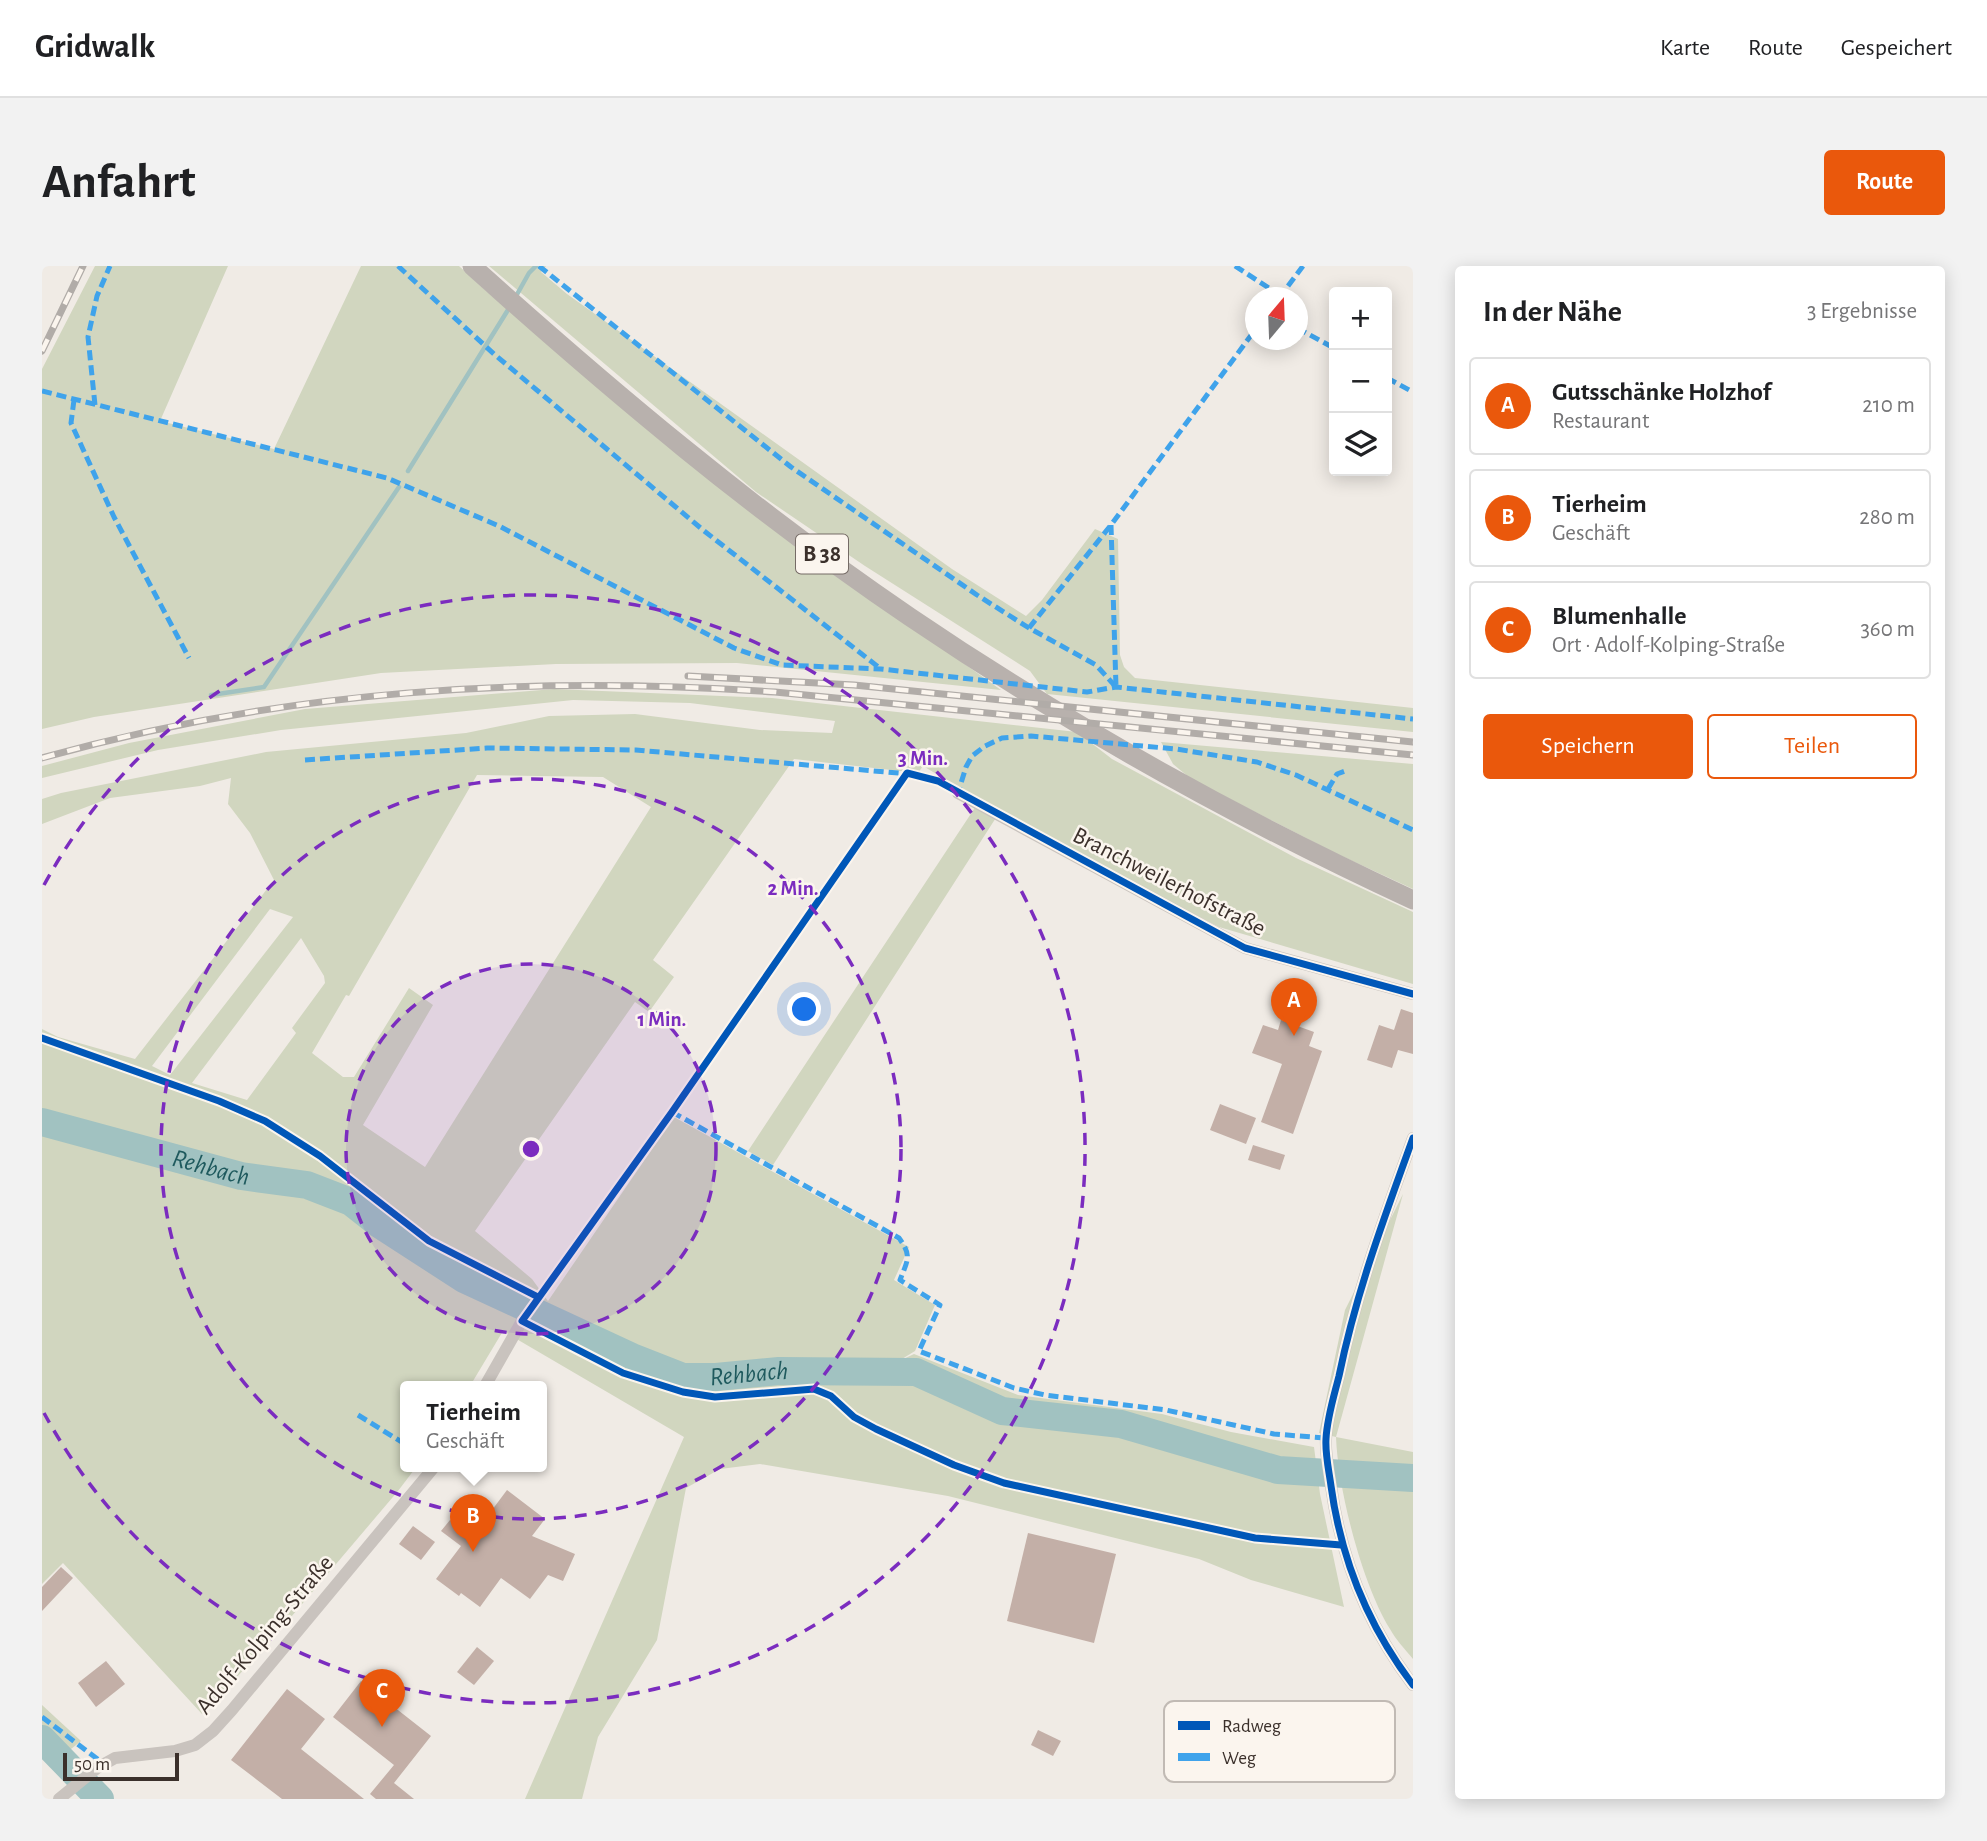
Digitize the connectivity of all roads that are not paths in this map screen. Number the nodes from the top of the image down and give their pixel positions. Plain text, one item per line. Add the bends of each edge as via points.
1 (472, 266) edge
2 (958, 793) dead end
3 (1413, 901) edge
4 (1413, 994) edge
5 (1413, 1138) edge
6 (522, 1321) dead end
7 (488, 1381) edge
8 (430, 1472) edge
9 (1413, 1685) edge
10 (59, 1799) edge

1 - 3 main road, B 38 via 649,421 907,615 1000,677 1150,766
2 - 4 street, Branchweilerhofstraße via 1245,948
5 - 9 street via 1350,1322 1325,1438 1341,1545 1364,1605
6 - 7 street
8 - 10 street, Adolf-Kolping-Straße via 203,1740 187,1748 116,1758

